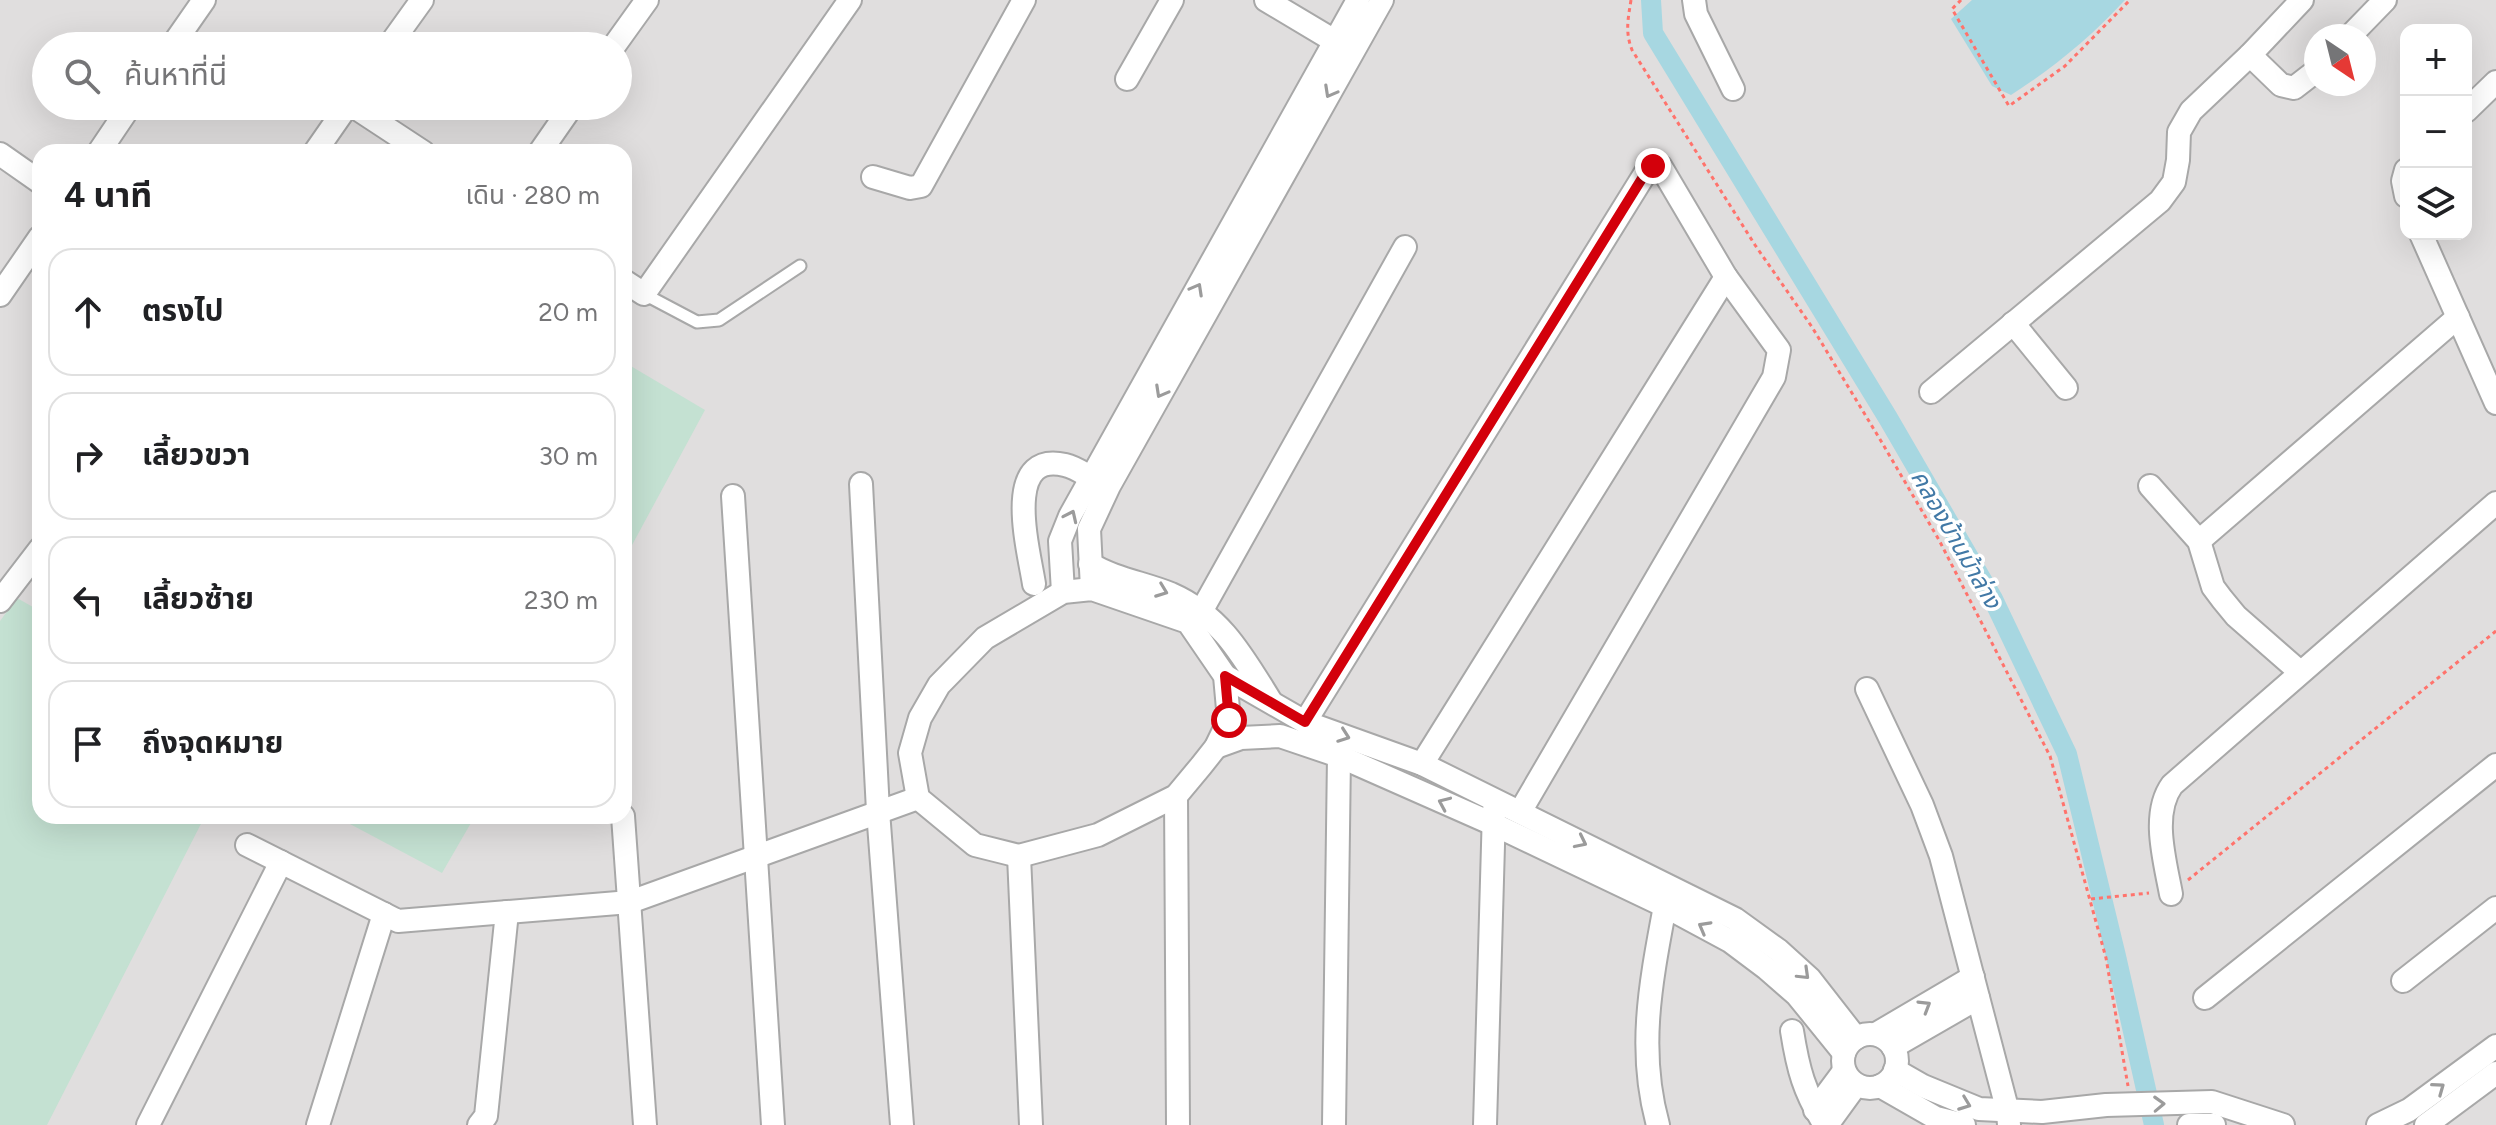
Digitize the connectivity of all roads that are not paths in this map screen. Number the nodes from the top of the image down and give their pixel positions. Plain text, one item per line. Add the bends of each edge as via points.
1 (204, 0) edge
2 (422, 0) edge
3 (647, 0) edge
4 (850, 0) edge
5 (1024, 0) edge
6 (1172, 0) edge
7 (1266, 0) edge
8 (1358, 0) edge
9 (1382, 0) edge
10 (1694, 0) edge
11 (2302, 0) edge
12 (2385, 0) edge
13 (2362, 24) edge
14 (182, 32) edge
15 (399, 32) edge
16 (624, 32) edge
17 (1344, 46) junction
18 (2250, 55) junction
19 (1127, 79) dead end
20 (2304, 80) edge
21 (2496, 82) edge
22 (1733, 89) dead end
23 (2472, 105) edge
24 (121, 120) edge
25 (337, 120) edge
26 (374, 120) edge
27 (562, 120) edge
28 (104, 144) edge
29 (321, 144) edge
30 (411, 144) edge
31 (546, 144) edge
32 (0, 154) edge
33 (32, 176) edge
34 (873, 177) dead end
35 (2424, 240) edge
36 (1405, 247) dead end
37 (32, 249) edge
38 (800, 266) dead end
39 (1726, 277) junction
40 (632, 286) edge
41 (644, 294) junction
42 (0, 295) edge
43 (2458, 317) junction
44 (2013, 323) junction
45 (2066, 388) dead end
46 (1931, 392) dead end
47 (2496, 403) edge
48 (1100, 483) junction
49 (861, 484) dead end
50 (2150, 486) dead end
51 (733, 496) dead end
52 (2496, 503) edge
53 (2199, 541) junction
54 (32, 559) edge
55 (1090, 564) junction
56 (1034, 584) dead end
57 (1092, 589) junction
58 (1063, 592) junction
59 (0, 601) edge
60 (1195, 616) junction
61 (2300, 672) junction
62 (1225, 676) junction
63 (1867, 689) dead end
64 (1270, 701) junction
65 (1305, 722) junction
66 (1216, 747) junction
67 (1339, 756) junction
68 (1422, 764) junction
69 (2496, 765) edge
70 (1176, 796) junction
71 (918, 798) junction
72 (1496, 800) junction
73 (878, 811) junction
74 (1520, 812) junction
75 (624, 824) edge
76 (1493, 824) junction
77 (247, 845) dead end
78 (755, 855) junction
79 (1019, 856) junction
80 (281, 862) junction
81 (2171, 894) road end
82 (630, 902) junction
83 (1665, 906) junction
84 (2496, 908) edge
85 (507, 912) junction
86 (384, 914) junction
87 (2403, 981) dead end
88 (1976, 988) junction
89 (2205, 998) dead end
90 (1792, 1031) dead end
91 (2496, 1046) edge
92 (1862, 1055) junction
93 (2496, 1073) edge
94 (1887, 1078) junction
95 (2213, 1117) edge
96 (2008, 1118) edge
97 (1822, 1120) edge
98 (486, 1122) edge
99 (148, 1125) edge
100 (318, 1125) edge
101 (645, 1125) edge
102 (773, 1125) edge
103 (902, 1125) edge
104 (1031, 1125) edge
105 (1178, 1125) edge
106 (1334, 1125) edge
107 (1485, 1125) edge
108 (1658, 1125) edge
109 (1964, 1125) edge
110 (2189, 1125) edge
111 (2283, 1125) edge
112 (2378, 1125) edge
113 (2426, 1125) edge

1 - 14 street
2 - 15 street
3 - 16 street
4 - 41 street
5 - 34 street via 921,186
6 - 19 street
7 - 17 street
8 - 17 street
9 - 17 street
10 - 22 street
11 - 18 street
12 - 13 street
17 - 48 street
18 - 20 street via 2281,85 2294,88
18 - 44 street via 2191,111 2179,132 2174,182 2160,201
21 - 23 street
24 - 28 street
25 - 29 street
26 - 30 street
27 - 31 street
32 - 33 street
35 - 43 street
36 - 60 street
37 - 42 street
38 - 41 lane via 719,320 697,322
39 - 65 street via 1661,167 1653,166
39 - 68 street
39 - 74 street via 1779,350 1774,377
40 - 41 street
43 - 47 street
43 - 53 street
44 - 45 street
44 - 46 street
48 - 55 street via 1089,529
48 - 56 street via 1074,468 1048,463 1033,470 1025,482
58 -> 48 street via 1060,541
49 - 73 street
50 - 53 street
51 - 78 street
52 - 61 street
53 - 61 street via 2222,599
54 - 59 street
55 - 57 street
55 -> 60 street via 1172,594
57 - 58 street
57 - 60 street
58 - 71 street via 985,638 939,685 920,718 910,753
60 - 62 street
60 - 64 street via 1220,627
61 - 81 street via 2163,797 2163,846
62 - 64 street
62 - 66 street via 1229,720
63 - 88 street via 1941,856
64 - 65 street
65 -> 68 street
66 - 67 street via 1241,738 1280,736
66 - 70 street
76 -> 67 street
67 - 106 street
68 - 72 street
69 - 89 street
70 - 79 street via 1098,835
70 - 105 street
71 - 73 street
71 - 79 street via 975,845
72 - 74 street
72 - 76 street
73 - 78 street
73 - 103 street
74 -> 92 street via 1735,919 1810,979
75 - 82 street
76 - 83 street
76 - 107 street
77 - 80 street
78 - 82 street
78 - 102 street
79 - 104 street
80 - 86 street
80 - 99 street
82 - 85 street
82 - 101 street
92 -> 83 street via 1766,968 1730,941
83 - 108 street via 1646,1042
84 - 87 street
85 - 86 street via 398,921
85 - 98 street
86 - 100 street
88 - 92 street
88 - 96 street
90 - 97 street via 1799,1074
112 -> 91 street via 2409,1110
92 - 94 street via 1868,1088
92 - 94 street via 1896,1054
92 - 97 street
93 - 113 street
94 -> 96 street
94 - 109 street via 1936,1118
96 -> 95 street via 2106,1105
95 - 110 street
95 - 111 street

